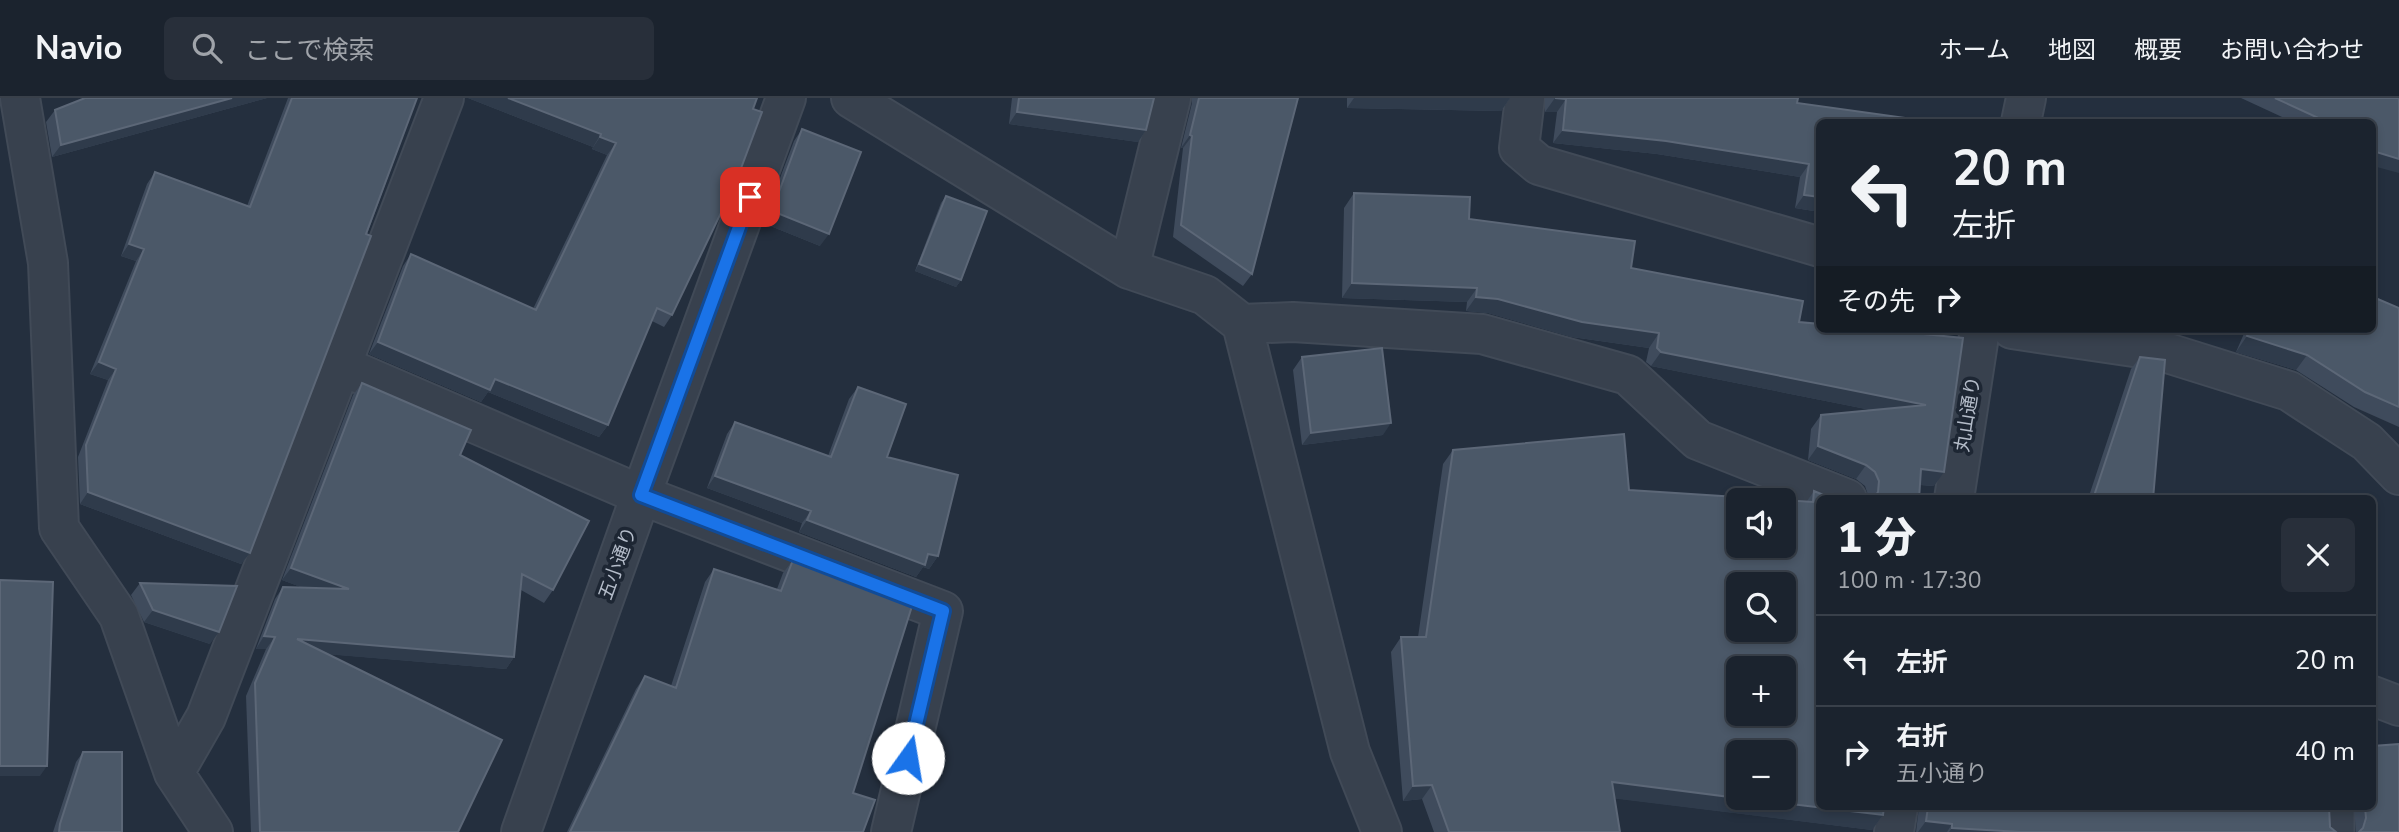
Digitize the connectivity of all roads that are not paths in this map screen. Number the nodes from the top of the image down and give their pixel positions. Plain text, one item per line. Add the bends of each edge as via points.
1 (20, 98) edge
2 (444, 98) edge
3 (786, 98) edge
4 (851, 98) edge
5 (1171, 98) edge
6 (1525, 98) edge
7 (2026, 98) edge
8 (2022, 119) edge
9 (1816, 246) edge
10 (1129, 269) junction
11 (1242, 324) junction
12 (1979, 333) edge
13 (2039, 333) edge
14 (342, 366) junction
15 (2399, 475) edge
16 (641, 495) junction
17 (1837, 495) edge
18 (1955, 495) edge
19 (2376, 697) edge
20 (2399, 706) edge
21 (174, 774) junction
22 (1898, 810) edge
23 (2337, 810) edge
24 (213, 832) edge
25 (521, 832) edge
26 (891, 832) edge
27 (1382, 832) edge
28 (1894, 832) edge
29 (2337, 832) edge

1 - 21 street via 48,263 59,528 119,616
2 - 14 street
3 - 16 street, 五小通り
4 - 10 street
5 - 10 street
6 - 9 street via 1519,148 1539,165
7 - 8 street
10 - 11 street via 1205,295
11 - 17 street via 1293,322 1482,334 1628,374 1698,440
11 - 27 street via 1350,752
12 - 18 street, 丸山通り
13 - 15 street via 2161,351 2289,391 2367,442
14 - 16 street
14 - 21 street via 206,717
16 - 25 street, 五小通り
16 - 26 street via 943,611
19 - 20 street
21 - 24 street
22 - 28 street
23 - 29 lane

